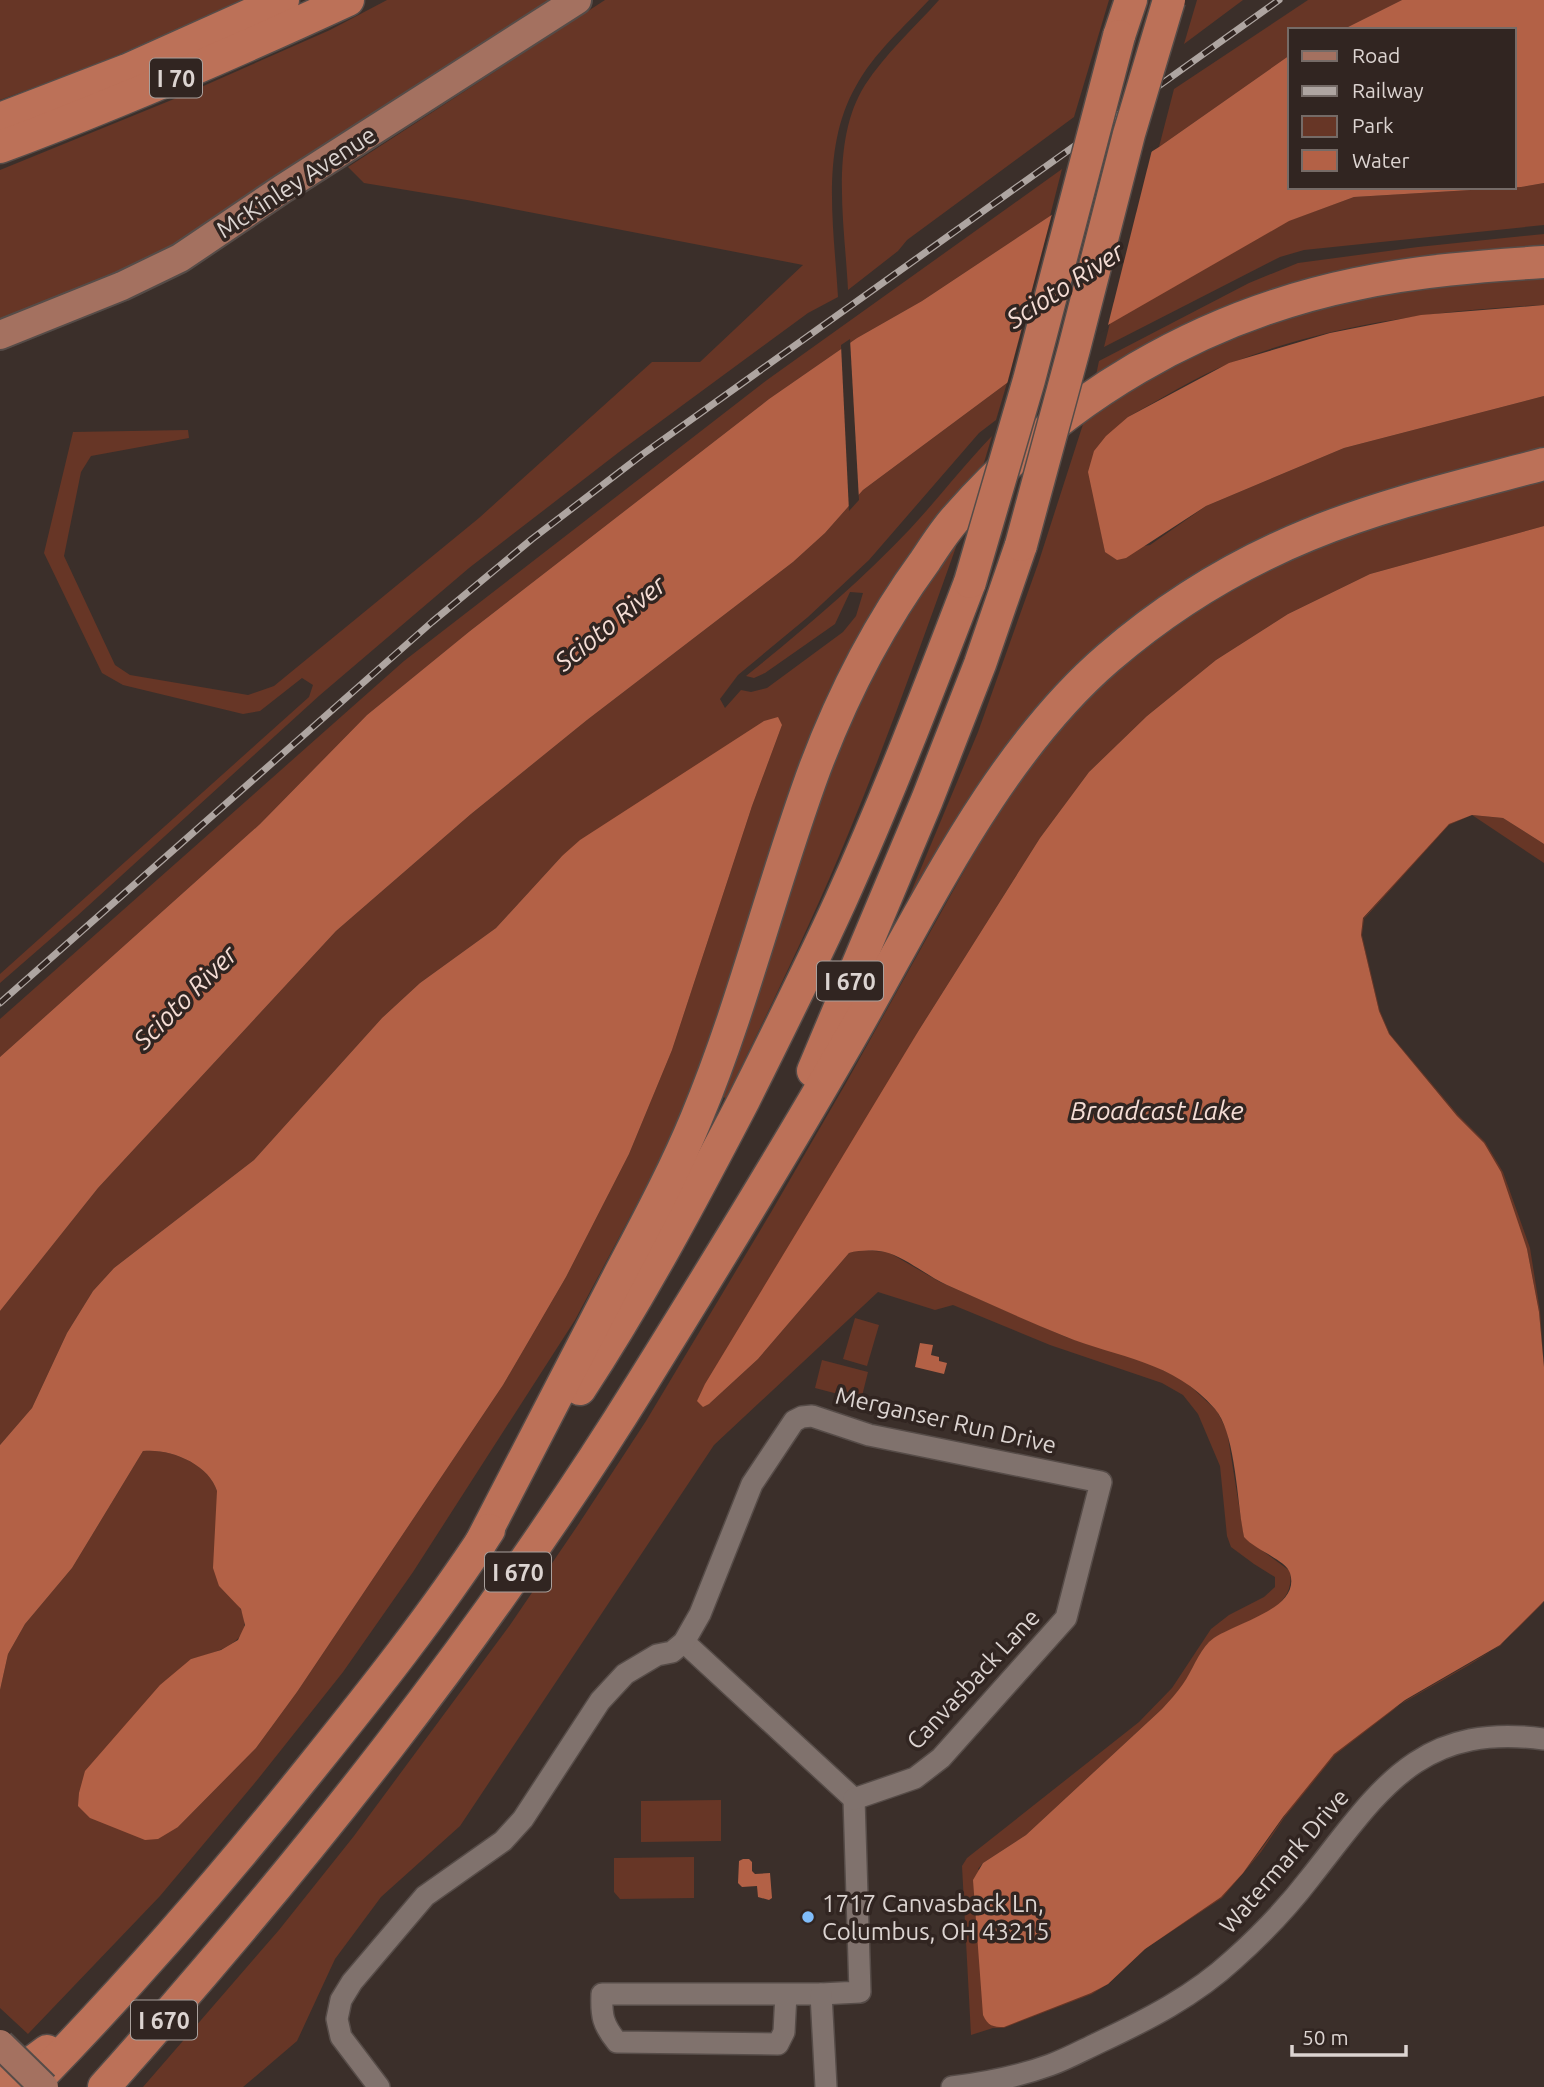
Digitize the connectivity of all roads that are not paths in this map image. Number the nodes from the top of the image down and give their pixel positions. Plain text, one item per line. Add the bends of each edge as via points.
1 (283, 0) edge
2 (348, 0) edge
3 (577, 0) edge
4 (1131, 0) edge
5 (1170, 0) edge
6 (0, 119) edge
7 (0, 147) edge
8 (1544, 262) edge
9 (0, 334) edge
10 (1544, 464) edge
11 (775, 1163) junction
12 (1101, 1482) joint
13 (479, 1546) junction
14 (684, 1642) junction
15 (1544, 1738) edge
16 (854, 1799) junction
17 (786, 1994) junction
18 (821, 1994) junction
19 (98, 2018) junction
20 (0, 2044) edge
21 (0, 2085) edge
22 (30, 2087) edge
23 (44, 2087) edge
24 (104, 2087) edge
25 (379, 2087) edge
26 (826, 2087) edge
27 (952, 2087) edge

1 - 6 highway, I 70
2 - 7 highway, I 70 via 186,74
3 - 9 main road, McKinley Avenue via 180,258
4 - 13 highway, I 670, bridge via 1030,380 970,582 841,900 705,1175 614,1337
5 - 11 highway, I 670, bridge via 1129,134 1021,545 927,800
8 - 13 highway via 1450,269 1354,284 1220,326 1095,392 1020,453 955,519 881,626 851,685 816,766 695,1121
10 - 11 highway via 1371,512 1307,535 1241,566 1175,606 1105,661 1049,718 1005,774
11 - 24 highway, I 670 via 631,1400 445,1674 257,1910
12 - 14 street, Merganser Run Drive via 802,1417 788,1429 752,1484 700,1614
12 - 16 street, Canvasback Lane via 1066,1618 942,1758 915,1778
13 - 19 highway, I 670 via 384,1678 179,1928
14 - 16 street
14 - 25 street via 617,1683 600,1701 523,1819 503,1841 425,1896 352,1982 341,2000 339,2030
15 - 27 street, Watermark Drive via 1502,1735 1462,1741 1424,1757 1367,1804 1286,1907 1197,1989 1148,2020 1050,2065
16 - 18 street via 860,1992
17 - 17 street via 602,1994 601,2009 605,2028 617,2042 778,2044 784,2032
17 - 18 street
18 - 26 street
19 - 21 highway
19 - 22 highway, I 670
20 - 23 main road, bridge

